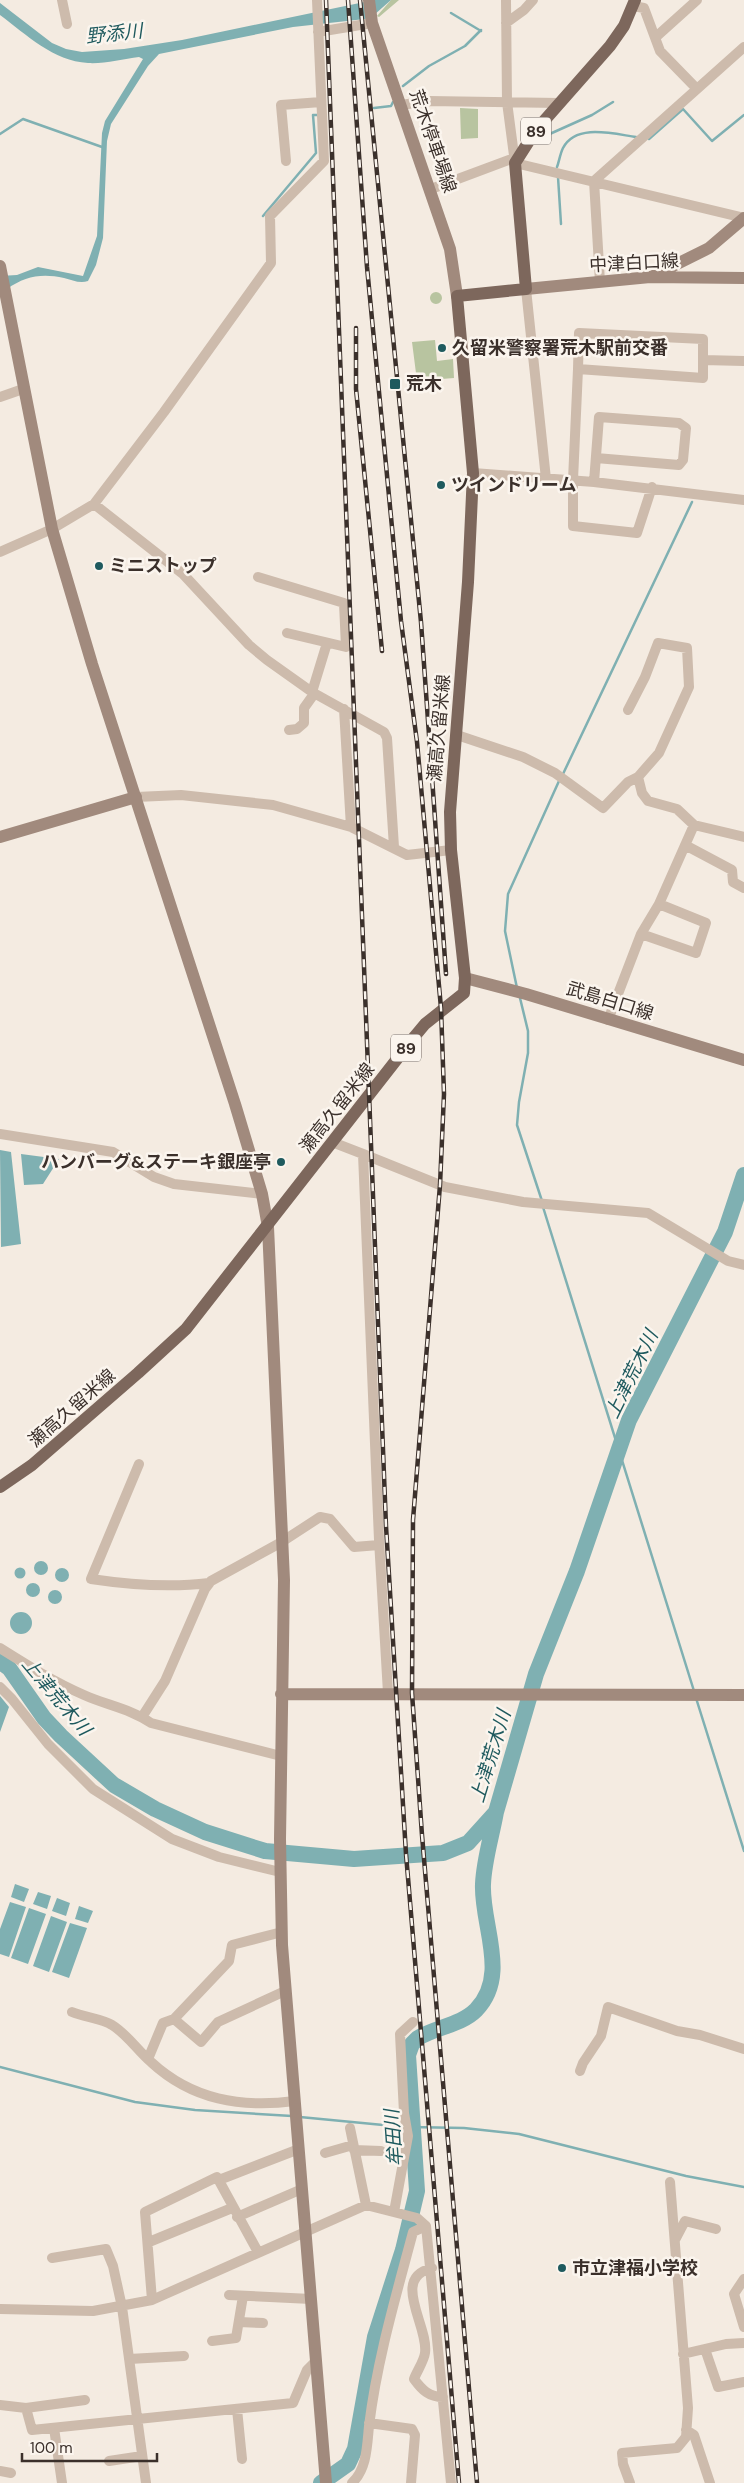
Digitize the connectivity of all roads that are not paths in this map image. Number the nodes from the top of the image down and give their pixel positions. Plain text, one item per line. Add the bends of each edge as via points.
1 (62, 0) edge
2 (317, 0) edge
3 (369, 0) edge
4 (506, 0) edge
5 (533, 0) edge
6 (697, 0) edge
7 (634, 3) edge
8 (371, 20) junction
9 (506, 23) junction
10 (68, 24) dead end
11 (318, 32) junction
12 (657, 36) junction
13 (744, 47) edge
14 (696, 89) junction
15 (321, 102) junction
16 (507, 102) junction
17 (560, 104) junction
18 (401, 105) junction
19 (514, 160) junction
20 (286, 161) dead end
21 (594, 181) junction
22 (431, 189) junction
23 (744, 218) edge
24 (688, 260) junction
25 (0, 266) edge
26 (650, 277) junction
27 (691, 278) junction
28 (744, 278) edge
29 (600, 282) junction
30 (526, 289) junction
31 (457, 296) junction
32 (703, 360) junction
33 (744, 360) edge
34 (578, 369) junction
35 (24, 389) junction
36 (0, 396) edge
37 (596, 458) junction
38 (473, 473) junction
39 (546, 479) junction
40 (573, 480) junction
41 (594, 482) junction
42 (652, 488) junction
43 (744, 500) edge
44 (94, 504) junction
45 (52, 529) junction
46 (0, 552) edge
47 (258, 577) dead end
48 (287, 633) dead end
49 (327, 643) junction
50 (313, 693) junction
51 (344, 709) junction
52 (628, 710) dead end
53 (289, 730) dead end
54 (457, 735) junction
55 (638, 777) junction
56 (136, 798) junction
57 (694, 825) junction
58 (351, 827) junction
59 (744, 836) edge
60 (0, 837) edge
61 (685, 845) junction
62 (394, 847) junction
63 (451, 850) junction
64 (744, 888) edge
65 (660, 904) junction
66 (641, 934) junction
67 (465, 978) junction
68 (608, 1020) junction
69 (744, 1060) edge
70 (0, 1134) edge
71 (332, 1142) junction
72 (363, 1154) junction
73 (262, 1194) junction
74 (268, 1227) junction
75 (744, 1265) edge
76 (139, 1464) dead end
77 (0, 1487) edge
78 (282, 1542) junction
79 (379, 1545) junction
80 (209, 1583) junction
81 (0, 1648) edge
82 (0, 1687) edge
83 (388, 1693) junction
84 (281, 1694) junction
85 (744, 1695) edge
86 (142, 1717) junction
87 (281, 1756) junction
88 (280, 1872) junction
89 (282, 1932) junction
90 (285, 1991) junction
91 (72, 2012) dead end
92 (174, 2019) junction
93 (413, 2022) dead end
94 (744, 2049) edge
95 (148, 2059) junction
96 (580, 2071) dead end
97 (295, 2101) junction
98 (350, 2128) dead end
99 (354, 2148) junction
100 (299, 2149) junction
101 (381, 2151) dead end
102 (325, 2153) dead end
103 (218, 2180) junction
104 (670, 2182) dead end
105 (302, 2189) junction
106 (366, 2205) junction
107 (235, 2212) junction
108 (394, 2212) junction
109 (426, 2226) junction
110 (716, 2229) dead end
111 (306, 2231) junction
112 (675, 2241) junction
113 (149, 2242) junction
114 (258, 2252) junction
115 (52, 2258) dead end
116 (432, 2268) junction
117 (744, 2279) edge
118 (229, 2295) dead end
119 (243, 2296) junction
120 (311, 2299) junction
121 (152, 2300) junction
122 (122, 2307) junction
123 (0, 2309) edge
124 (239, 2322) junction
125 (263, 2324) dead end
126 (744, 2327) edge
127 (212, 2341) dead end
128 (744, 2344) edge
129 (705, 2349) junction
130 (684, 2354) junction
131 (184, 2356) dead end
132 (129, 2359) junction
133 (316, 2361) junction
134 (744, 2382) edge
135 (443, 2397) junction
136 (85, 2400) dead end
137 (0, 2404) edge
138 (26, 2408) junction
139 (237, 2409) junction
140 (137, 2420) junction
141 (369, 2423) junction
142 (54, 2428) junction
143 (686, 2430) junction
144 (142, 2456) junction
145 (242, 2459) dead end
146 (109, 2461) dead end
147 (361, 2470) junction
148 (0, 2471) edge
149 (11, 2473) dead end
150 (62, 2483) edge
151 (146, 2483) edge
152 (326, 2483) edge
153 (352, 2483) edge
154 (363, 2483) edge
155 (411, 2483) edge
156 (451, 2483) edge
157 (630, 2483) edge
158 (710, 2483) edge

1 - 10 street
2 - 11 street
3 - 8 street, 荒木停車場線
4 - 9 street
5 - 9 street
6 - 12 street
7 - 12 street via 644,8
7 - 17 main road, 89 via 610,46
8 - 11 street
8 - 18 street, 荒木停車場線
9 - 16 street
11 - 15 street
12 - 14 street via 660,50
13 - 14 street
14 - 21 street
15 - 20 street via 281,105
15 - 44 street via 324,162 270,216 271,263
16 - 17 street
16 - 18 street via 429,101
16 - 19 street
17 - 19 main road, 89
18 - 22 street, 荒木停車場線
19 - 21 street
19 - 22 street
19 - 30 main road, 89
21 - 23 street
21 - 29 street
22 - 31 street, 荒木停車場線 via 450,249
23 - 24 street via 720,240
24 - 26 street
24 - 27 street
25 - 35 street
26 - 27 street, 中津白口線
26 - 29 street, 中津白口線
27 - 28 street, 中津白口線
29 - 30 street, 中津白口線
30 - 31 main road
30 - 39 street, 89
31 - 38 main road, 瀬高久留米線 / 89
32 - 33 street
32 - 34 street via 703,378
32 - 34 street via 704,339 579,333
34 - 40 street
35 - 36 street
35 - 45 street
37 - 37 street via 679,465 683,460 686,428 679,423 599,417
37 - 41 street
38 - 39 street
38 - 54 main road, 瀬高久留米線 / 89
39 - 40 street
40 - 41 street
40 - 42 street via 573,526 637,533
41 - 42 street
42 - 43 street
44 - 45 street
44 - 50 street via 183,574 249,645
45 - 46 street
45 - 56 street
47 - 49 street via 344,603 346,647
48 - 49 street
49 - 50 street
50 - 51 street
50 - 53 street via 304,708 304,722 297,729
51 - 58 street
51 - 62 street via 384,732 388,738
52 - 55 street via 658,643 687,648 689,687 659,754
54 - 55 street via 523,756 603,808 628,782
54 - 63 main road, 瀬高久留米線 / 89 via 451,798
55 - 57 street via 648,801 677,809
56 - 58 street via 181,795 263,803
56 - 60 street
56 - 73 street
57 - 59 street
57 - 61 street
58 - 62 street
61 - 64 street via 732,870 733,882
61 - 65 street
62 - 63 street via 407,855
63 - 67 main road, 瀬高久留米線 / 89
65 - 66 street
65 - 66 street via 706,923 696,953
66 - 68 street
67 - 68 street, 武島白口線
67 - 71 main road, 瀬高久留米線 / 89 via 464,993 425,1024
68 - 69 street, 武島白口線
70 - 73 street via 112,1152 154,1178 174,1184
71 - 72 street
71 - 74 main road, 瀬高久留米線 / 89
72 - 75 street via 445,1187 524,1202 648,1213 728,1261
72 - 79 street
73 - 74 street
74 - 77 main road, 瀬高久留米線 / 89 via 186,1329 54,1446
74 - 78 street
76 - 80 street via 91,1579 175,1587
78 - 79 street via 320,1517 325,1517 354,1547
78 - 80 street
78 - 84 street
79 - 83 street
80 - 86 street via 165,1681
81 - 86 street via 27,1666 84,1695
82 - 88 street via 48,1744 93,1790 172,1839 219,1857
83 - 84 street
83 - 85 street
84 - 87 street
86 - 87 street via 151,1723
87 - 88 street
88 - 89 street
89 - 90 street
89 - 92 street via 232,1945 229,1961
90 - 92 street via 218,2022 201,2042
90 - 97 street
91 - 95 street via 111,2024
92 - 95 street via 163,2023
93 - 108 street via 400,2034 408,2136
94 - 96 street via 677,2031 608,2007 602,2036
95 - 97 street via 200,2095 277,2104
97 - 100 street
98 - 99 street
99 - 101 street
99 - 102 street
99 - 106 street
100 - 103 street
100 - 105 street
103 - 107 street
103 - 113 street via 217,2177 145,2212
104 - 112 street
105 - 107 street
105 - 111 street
106 - 108 street
106 - 111 street
107 - 113 street
107 - 114 street
108 - 109 street via 417,2218
109 - 116 street
109 - 141 street via 413,2232 374,2384
110 - 112 street via 684,2221
111 - 114 street
111 - 120 street
112 - 130 street
113 - 121 street
114 - 121 street
115 - 122 street via 106,2249 114,2266
116 - 135 street
116 - 135 street via 421,2270 411,2290 422,2324 425,2354 414,2379 423,2391 434,2397
117 - 126 street via 734,2294
118 - 119 street
119 - 120 street
119 - 124 street
120 - 133 street
121 - 122 street
122 - 123 street via 94,2311
122 - 132 street
124 - 125 street
124 - 127 street via 236,2338
128 - 129 street
129 - 130 street
129 - 134 street via 718,2388
130 - 143 street via 688,2408
131 - 132 street
132 - 140 street
133 - 139 street via 307,2370 293,2403
133 - 152 street
135 - 156 street
136 - 138 street
137 - 138 street
138 - 142 street via 32,2430
139 - 140 street
139 - 145 street
140 - 142 street
140 - 144 street
141 - 147 street via 365,2462
141 - 155 street via 412,2429 415,2435
142 - 150 street
143 - 157 street via 686,2437 677,2448 622,2453
143 - 158 street via 694,2435
144 - 146 street
144 - 151 street
147 - 153 street
147 - 154 street
148 - 149 street

